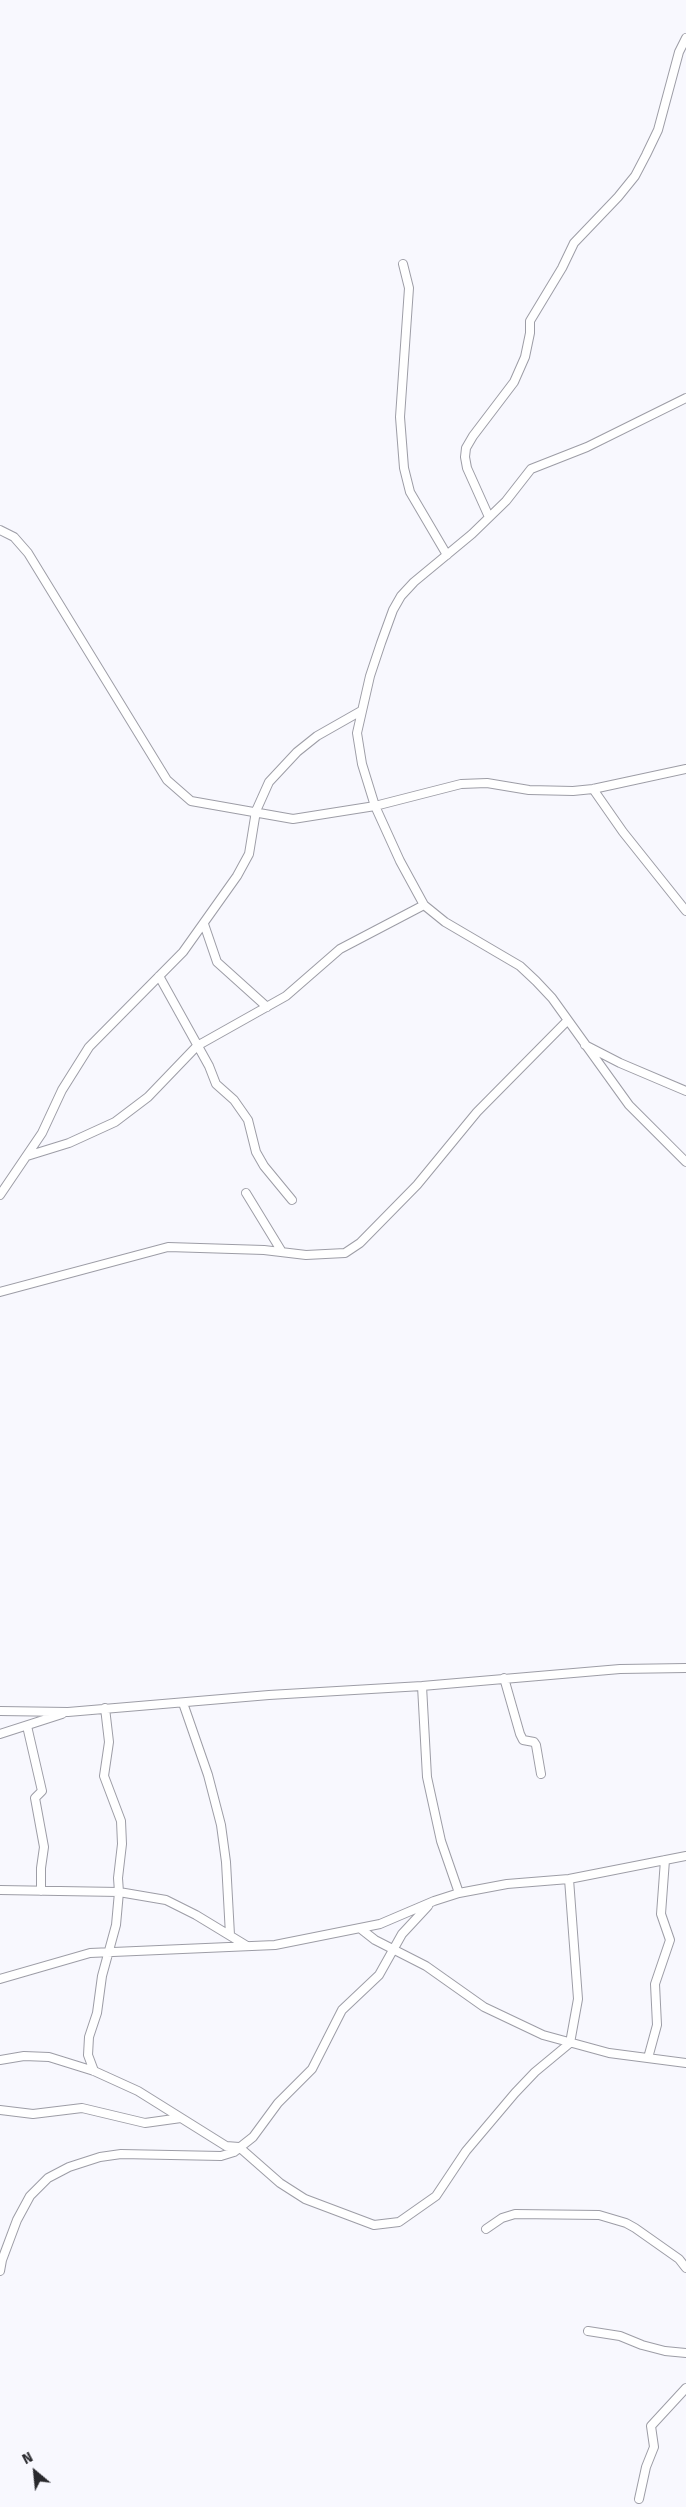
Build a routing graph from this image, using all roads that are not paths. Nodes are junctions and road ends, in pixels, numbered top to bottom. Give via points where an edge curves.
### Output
1 (686, 38) edge
2 (403, 264) dead end
3 (686, 398) edge
4 (489, 517) junction
5 (0, 530) edge
6 (447, 555) junction
7 (361, 711) junction
8 (686, 769) edge
9 (593, 789) junction
10 (375, 806) junction
11 (256, 811) junction
12 (424, 904) junction
13 (686, 911) edge
14 (204, 924) junction
15 (159, 976) junction
16 (267, 1007) junction
17 (567, 1021) junction
18 (582, 1044) junction
19 (197, 1046) junction
20 (686, 1091) edge
21 (27, 1156) junction
22 (686, 1162) edge
23 (246, 1193) dead end
24 (0, 1195) edge
25 (292, 1200) dead end
26 (282, 1252) junction
27 (0, 1292) edge
28 (686, 1668) edge
29 (504, 1678) junction
30 (422, 1686) junction
31 (183, 1703) junction
32 (105, 1708) junction
33 (0, 1711) edge
34 (68, 1712) junction
35 (28, 1726) junction
36 (0, 1734) edge
37 (541, 1774) dead end
38 (686, 1856) edge
39 (665, 1860) junction
40 (569, 1878) junction
41 (0, 1890) edge
42 (41, 1891) junction
43 (120, 1892) junction
44 (459, 1892) junction
45 (434, 1901) junction
46 (361, 1929) junction
47 (230, 1935) junction
48 (247, 1946) junction
49 (394, 1949) junction
50 (110, 1951) junction
51 (0, 1979) edge
52 (570, 2043) junction
53 (648, 2058) junction
54 (0, 2060) edge
55 (686, 2063) edge
56 (94, 2071) junction
57 (0, 2110) edge
58 (181, 2118) junction
59 (240, 2148) junction
60 (486, 2229) dead end
61 (686, 2268) edge
62 (0, 2270) edge
63 (588, 2331) dead end
64 (686, 2353) edge
65 (686, 2388) edge
66 (639, 2499) dead end

1 - 4 street via 658,130 646,156 618,197 574,242 530,321 525,357 514,382 466,448 467,468
2 - 6 street via 409,288 400,394 404,468 410,492
3 - 4 street via 587,447 531,469
4 - 6 street
5 - 11 street via 14,537 28,553 175,789 191,801
6 - 7 street via 407,589 394,610
7 - 10 street via 357,733 359,752
7 - 11 street via 332,726 296,752 269,782
8 - 9 street
9 - 10 street via 529,790 473,782
9 - 13 street
10 - 11 street via 293,819
10 - 12 street
11 - 14 street via 249,854
12 - 16 street via 340,949 286,996
12 - 17 street via 446,922 520,966 544,989
14 - 15 street
14 - 16 street via 217,962
15 - 19 street
15 - 21 street via 89,1047
16 - 19 street
17 - 18 street
17 - 26 street via 477,1112 417,1185 360,1243 338,1254
18 - 20 street via 620,1064
18 - 22 street via 628,1105
19 - 21 street via 148,1097 116,1122 69,1143
19 - 25 street via 216,1084 234,1100 248,1120 256,1152 264,1166
21 - 24 street
23 - 26 street
26 - 27 street via 168,1247
28 - 29 street via 620,1669
29 - 30 street
29 - 37 street via 520,1734 523,1740 536,1745
30 - 31 street
30 - 44 street via 427,1777 441,1842
31 - 32 street
31 - 47 street via 208,1775 221,1826
32 - 34 street
32 - 43 street via 109,1742 104,1776 119,1812 123,1833 118,1878
33 - 34 street
34 - 35 street
35 - 36 street
35 - 42 street via 42,1791 35,1798 44,1847
38 - 39 street
39 - 40 street
39 - 53 street via 661,1914 670,1940 655,1984 656,2030
40 - 44 street
40 - 52 street via 578,1999
41 - 42 street
42 - 43 street
43 - 47 street via 166,1900
43 - 50 street
44 - 45 street
45 - 46 street
45 - 49 street via 402,1934
46 - 48 street via 275,1945
46 - 49 street
47 - 48 street
48 - 50 street
49 - 52 street via 426,1966 469,1998 499,2015
49 - 59 street via 379,1975 342,2010 312,2069
50 - 51 street via 68,1958
50 - 56 street via 89,2037 88,2055
52 - 53 street
52 - 59 street via 514,2092 466,2151 436,2196 399,2222 374,2225 313,2202 280,2184
53 - 55 street
54 - 56 street via 24,2056 49,2057
56 - 58 street via 138,2091
57 - 58 street via 33,2114 82,2108 145,2123
58 - 59 street via 226,2146
59 - 62 street via 221,2156 121,2154 69,2166 48,2178 30,2196 17,2220
60 - 61 street via 515,2214 599,2215 635,2228 679,2259
63 - 64 street via 620,2336 665,2351
65 - 66 street via 651,2426 654,2447

